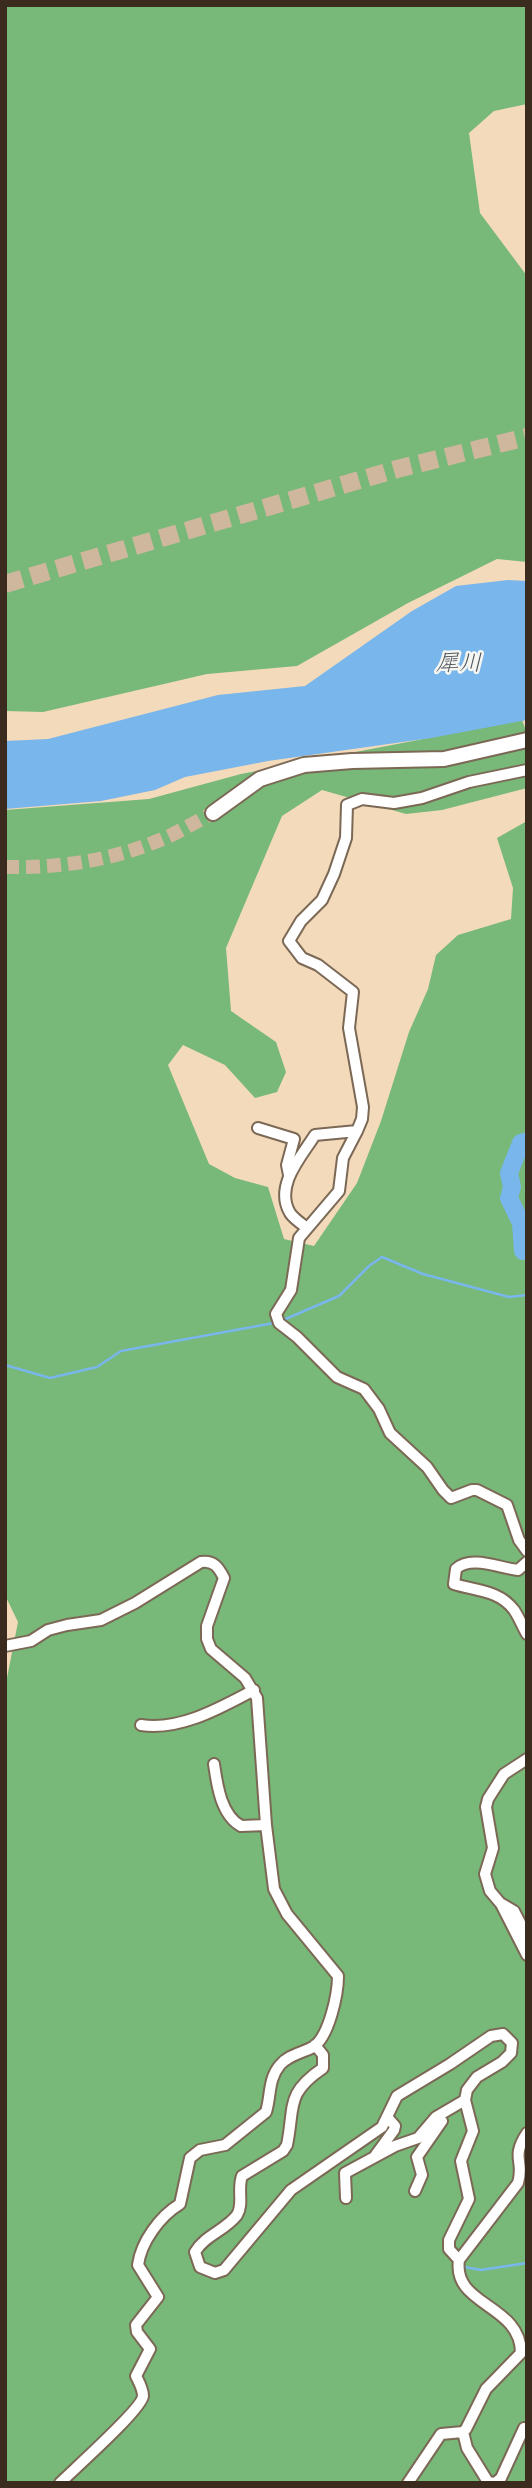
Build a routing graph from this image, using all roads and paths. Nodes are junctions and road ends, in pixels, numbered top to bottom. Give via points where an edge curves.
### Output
1 (527, 740) edge
2 (527, 770) edge
3 (213, 813) tunnel mouth
4 (258, 1128) dead end
5 (357, 1131) junction
6 (289, 1175) junction
7 (307, 1228) junction
8 (527, 1551) edge
9 (527, 1562) edge
10 (527, 1634) edge
11 (5, 1646) edge
12 (254, 1690) junction
13 (141, 1725) dead end
14 (527, 1759) edge
15 (214, 1764) dead end
16 (266, 1825) junction
17 (501, 1904) junction
18 (527, 1936) edge
19 (527, 1955) edge
20 (315, 2045) junction
21 (465, 2100) junction
22 (388, 2118) junction
23 (527, 2133) edge
24 (373, 2158) junction
25 (415, 2192) dead end
26 (346, 2199) dead end
27 (459, 2260) junction
28 (463, 2432) junction
29 (519, 2432) dead end
30 (60, 2483) edge
31 (408, 2483) edge

1 - 3 street via 444,759 304,765 260,779
2 - 5 street via 422,798 394,803 362,799 346,805 346,838 334,874 322,900 289,941 302,958 353,992 349,1028 363,1107
4 - 6 street via 295,1139
5 - 6 street via 315,1135
5 - 7 street via 343,1158 339,1191
6 - 7 street via 288,1208
7 - 8 street via 299,1238 291,1290 276,1314 278,1321 337,1377 364,1389 390,1433 427,1467 446,1494 451,1498 477,1490 507,1505
9 - 10 street via 518,1570 465,1563 456,1569 454,1584 491,1591 509,1603
11 - 12 street via 30,1641 48,1630 101,1620 201,1562 209,1562 224,1578 207,1639 211,1649
12 - 13 street via 207,1714 155,1727
12 - 16 street
14 - 17 street via 504,1774 486,1807 493,1848 485,1874 490,1891
15 - 16 street via 232,1819 241,1826
16 - 20 street via 280,1903 338,1976 327,2030
17 - 18 street via 514,1911
17 - 19 street
20 - 22 street via 323,2055 323,2068 295,2094 287,2145 242,2176 236,2217 201,2242 195,2252 200,2267 215,2273 224,2270 291,2190 372,2136
20 - 30 street via 279,2066 271,2081 266,2112 225,2145 200,2150 190,2158 180,2204 151,2234 139,2256 138,2265 158,2297 136,2325 150,2349 136,2376 142,2400
21 - 22 street via 471,2083 511,2053 512,2043 503,2034 491,2036 404,2091 394,2099
21 - 24 street via 436,2117 418,2138
21 - 25 street via 440,2122 416,2157 422,2175
21 - 27 street via 473,2131 461,2161 469,2199 449,2240 449,2249
22 - 24 street via 394,2130
23 - 27 street via 518,2147 518,2183
24 - 26 street via 345,2173
27 - 28 street via 457,2271 470,2293 506,2319 519,2333 521,2344 521,2353 486,2389
28 - 29 street via 467,2448 488,2482 495,2483
28 - 31 street via 441,2434

